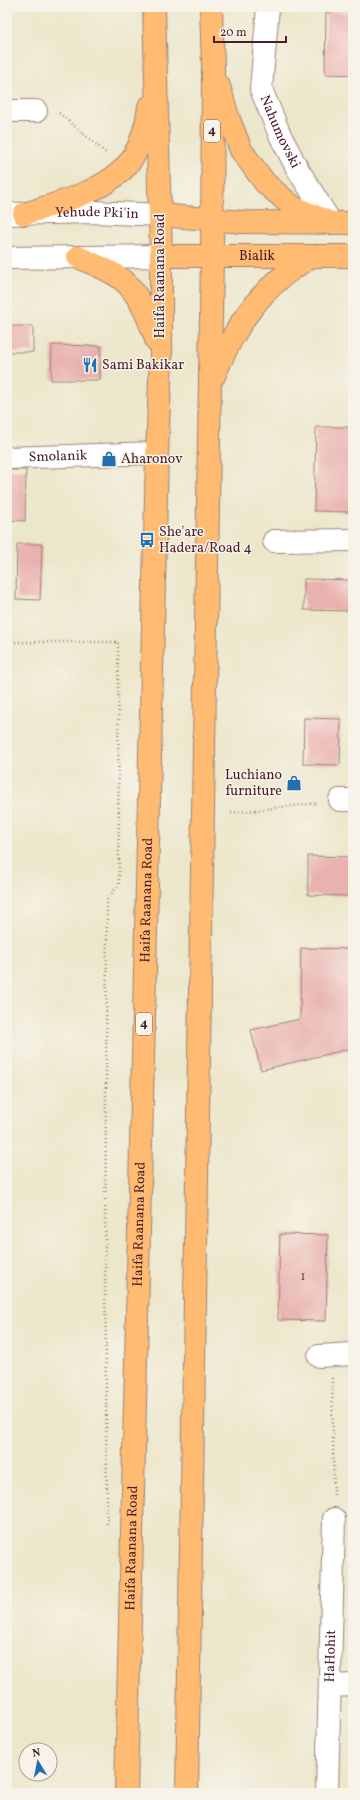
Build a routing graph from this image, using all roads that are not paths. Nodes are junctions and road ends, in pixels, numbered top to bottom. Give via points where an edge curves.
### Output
1 (154, 7) edge
2 (211, 7) edge
3 (268, 7) edge
4 (213, 65) junction
5 (155, 69) junction
6 (7, 111) edge
7 (36, 111) dead end
8 (15, 214) edge
9 (160, 215) junction
10 (211, 220) junction
11 (331, 223) junction
12 (353, 223) edge
13 (160, 256) junction
14 (212, 256) junction
15 (313, 256) junction
16 (353, 256) edge
17 (78, 257) junction
18 (7, 258) edge
19 (161, 357) junction
20 (209, 386) junction
21 (157, 453) junction
22 (7, 458) edge
23 (353, 540) edge
24 (274, 542) dead end
25 (353, 1354) edge
26 (326, 1355) road end
27 (334, 1519) road end
28 (353, 1685) edge
29 (330, 1686) junction
30 (126, 1793) edge
31 (187, 1793) edge
32 (327, 1793) edge

1 - 5 main road, Haifa Raanana Road / 4
2 - 4 main road, 4
3 - 11 street, Nahumovski via 261,89 297,168
4 - 10 main road, 4
4 - 11 main road via 228,117 242,150 265,182 293,207
5 - 8 main road via 144,134 133,157 123,169 97,188 63,201
5 - 9 main road, Haifa Raanana Road / 4
6 - 7 street
8 - 9 street, Yehude Pki'in via 119,212
9 - 10 main road, Yehude Pki'in
9 - 13 main road, Haifa Raanana Road / 4
10 - 11 main road
10 - 14 main road, 4
11 - 12 main road
13 - 14 main road, Bialik
13 - 17 street
13 - 19 main road, Haifa Raanana Road / 4
14 - 15 main road, Bialik
14 - 20 main road, 4
15 - 16 main road, Bialik
15 - 20 main road via 296,265 270,285 244,316 226,347
17 - 18 street
17 - 19 main road via 124,282 138,299
19 - 21 main road, Haifa Raanana Road / 4
20 - 31 main road, 4
21 - 22 street, Smolanik
21 - 30 main road, Haifa Raanana Road / 4
23 - 24 street
25 - 26 street
27 - 29 street, HaHohit
28 - 29 street
29 - 32 street, HaHohit

